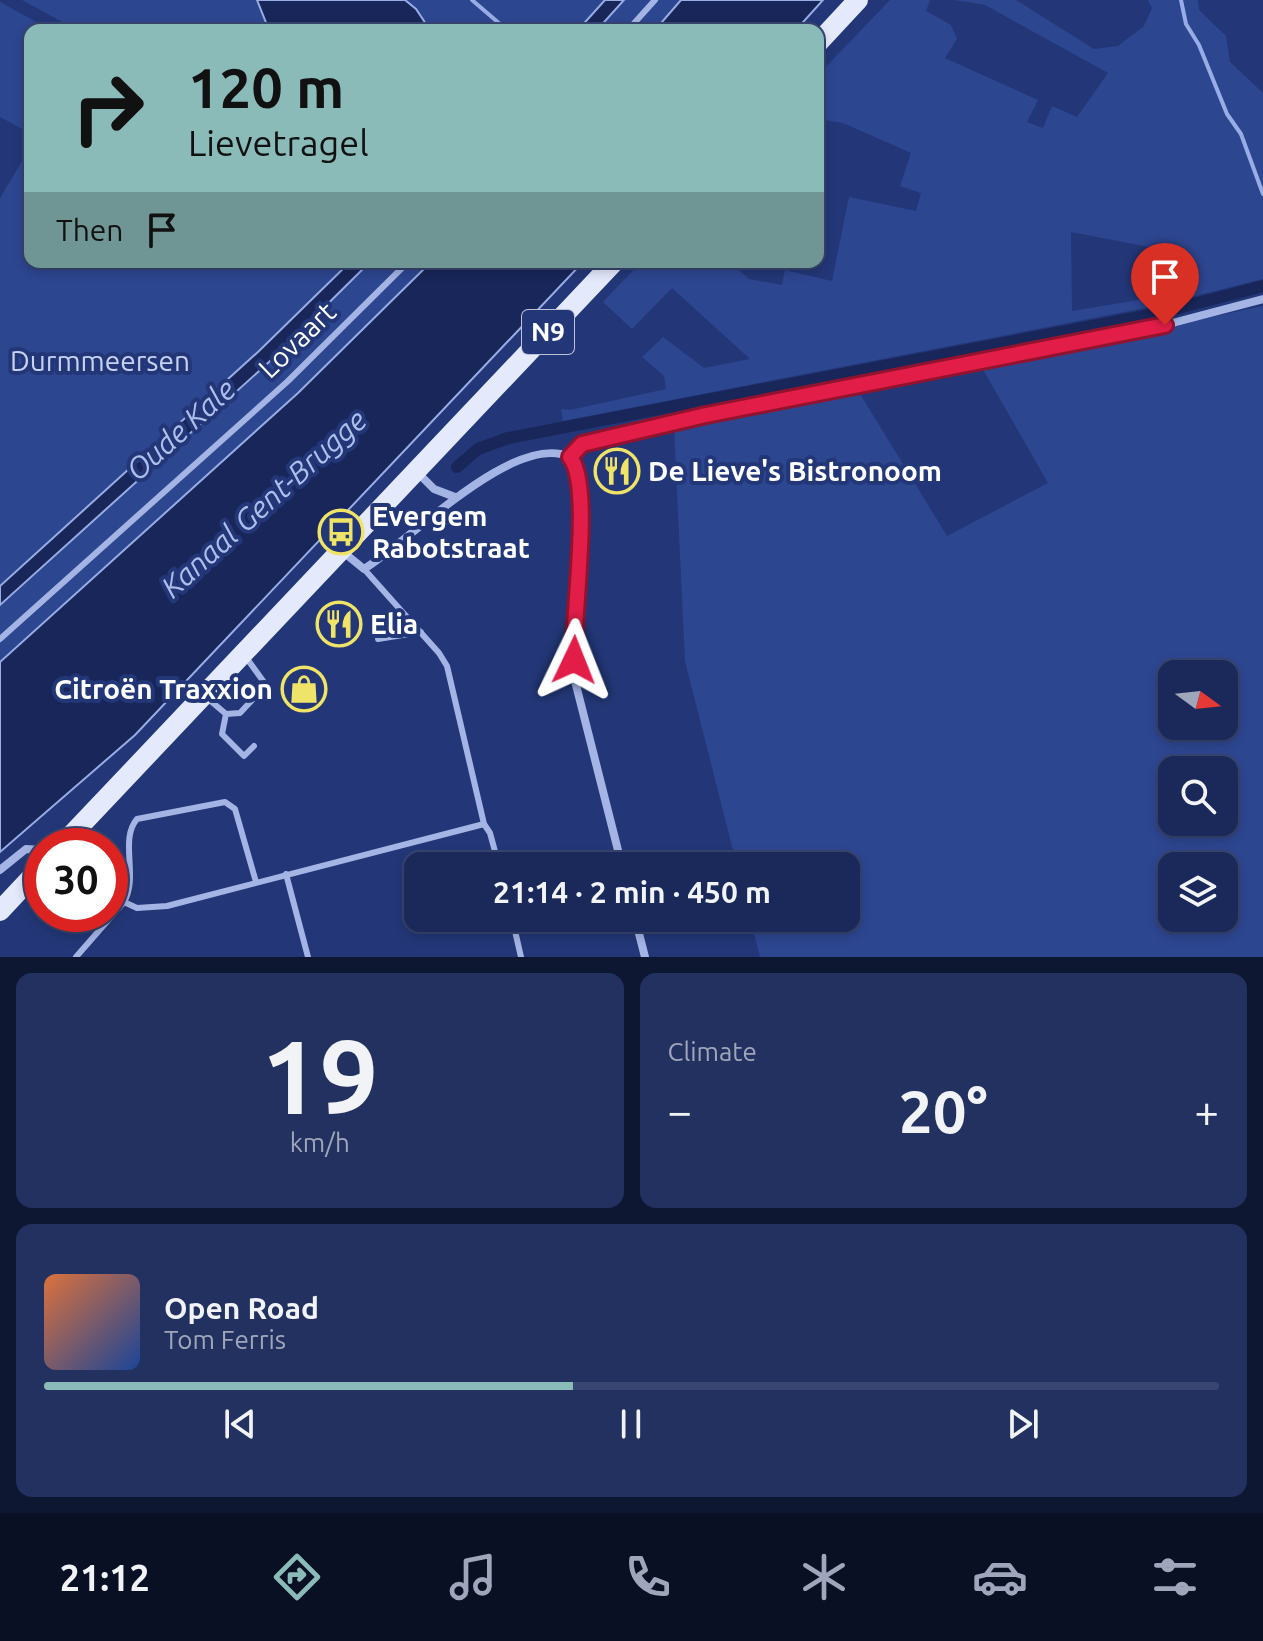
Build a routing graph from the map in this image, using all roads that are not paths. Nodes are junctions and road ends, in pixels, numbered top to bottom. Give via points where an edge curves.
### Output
1 (655, 0) edge
2 (858, 0) edge
3 (633, 24) edge
4 (824, 37) edge
5 (402, 268) edge
6 (608, 268) edge
7 (1263, 299) edge
8 (570, 457) junction
9 (424, 464) junction
10 (455, 497) junction
11 (341, 550) junction
12 (364, 569) junction
13 (421, 632) junction
14 (0, 639) edge
15 (378, 639) dead end
16 (244, 654) junction
17 (205, 696) junction
18 (226, 714) junction
19 (254, 746) dead end
20 (484, 824) junction
21 (78, 828) edge
22 (24, 851) edge
23 (495, 852) edge
24 (618, 852) edge
25 (0, 870) edge
26 (286, 874) junction
27 (256, 882) junction
28 (24, 885) edge
29 (128, 892) edge
30 (128, 904) edge
31 (0, 911) edge
32 (98, 932) edge
33 (515, 932) edge
34 (639, 932) edge
35 (76, 957) edge
36 (308, 957) edge
37 (521, 957) edge
38 (645, 957) edge

1 - 3 lane
2 - 4 main road
5 - 14 lane, Lovaart via 288,381
6 - 9 main road, N9
7 - 8 street via 1127,334 630,431 582,444
8 - 10 street via 546,453 520,460
8 - 24 street via 579,478 574,677
9 - 10 street via 434,489
9 - 11 main road, N9
10 - 12 street
11 - 12 street
11 - 16 main road, N9
12 - 13 lane
13 - 15 lane
13 - 20 lane via 447,666
16 - 17 main road, N9
16 - 18 lane via 266,685 240,713
17 - 18 lane
17 - 21 main road, N9
18 - 19 lane via 222,734 244,756
20 - 23 lane
20 - 26 lane
22 - 25 street
26 - 27 lane
26 - 36 lane
27 - 29 lane via 235,809 225,802 137,819 130,835
27 - 30 lane via 150,909
28 - 31 main road
32 - 35 lane
33 - 37 lane
34 - 38 street

